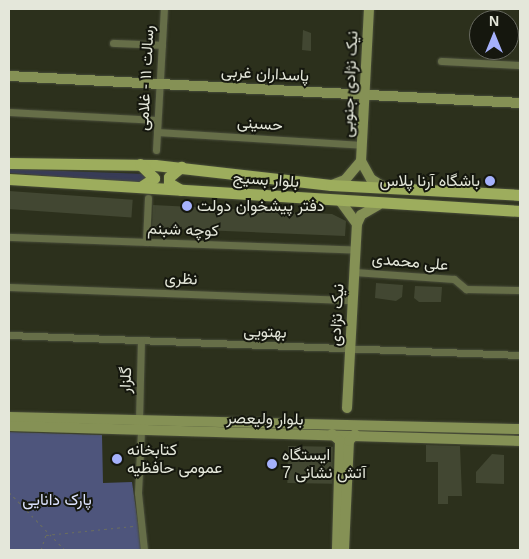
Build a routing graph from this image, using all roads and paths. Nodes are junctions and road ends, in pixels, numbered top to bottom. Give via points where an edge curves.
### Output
1 (164, 9) edge
2 (370, 9) edge
3 (113, 43) dead end
4 (162, 45) junction
5 (440, 61) dead end
6 (520, 65) edge
7 (9, 76) edge
8 (160, 84) junction
9 (364, 95) junction
10 (520, 103) edge
11 (9, 112) edge
12 (158, 120) junction
13 (157, 132) junction
14 (362, 144) junction
15 (156, 150) dead end
16 (361, 161) junction
17 (9, 163) edge
18 (140, 164) junction
19 (181, 167) junction
20 (9, 179) edge
21 (331, 185) junction
22 (141, 187) junction
23 (386, 189) junction
24 (182, 190) junction
25 (515, 195) edge
26 (148, 198) dead end
27 (520, 201) edge
28 (341, 202) junction
29 (378, 205) junction
30 (520, 211) edge
31 (357, 224) junction
32 (9, 237) edge
33 (146, 242) junction
34 (356, 250) junction
35 (354, 272) junction
36 (9, 287) edge
37 (520, 290) edge
38 (353, 300) junction
39 (9, 335) edge
40 (141, 340) junction
41 (350, 349) junction
42 (520, 355) edge
43 (347, 408) junction
44 (9, 417) edge
45 (9, 426) edge
46 (140, 426) junction
47 (429, 430) junction
48 (520, 430) edge
49 (344, 433) junction
50 (520, 440) edge
51 (344, 480) junction
52 (9, 492) edge
53 (142, 525) junction
54 (46, 535) junction
55 (40, 550) edge
56 (65, 550) edge
57 (144, 550) edge
58 (336, 550) edge
59 (344, 550) edge

1 - 4 street, رسالت ۱۱ - غلامی
2 - 9 street, نیک نژادی جنوبی
3 - 4 street
4 - 8 street, رسالت ۱۱ - غلامی
5 - 6 street
7 - 8 street, پاسداران غربی
8 - 9 street, پاسداران غربی
8 - 12 street, رسالت ۱۱ - غلامی
9 - 10 street, پاسداران غربی
9 - 14 street, نیک نژادی جنوبی
11 - 12 street
12 - 13 street, رسالت ۱۱ - غلامی
13 - 14 street, حسینی
13 - 15 street, رسالت ۱۱ - غلامی
14 - 16 street, نیک نژادی جنوبی
16 - 21 street via 345,180
16 - 23 street via 371,179
17 - 18 main road, بلوار بسیج
18 - 19 main road, بلوار بسیج
18 - 22 main road via 154,178
19 - 21 main road, بلوار بسیج
19 - 24 main road via 169,177 172,185
20 - 22 main road, بلوار بسیج
21 - 23 main road, بلوار بسیج
22 - 24 main road, بلوار بسیج
23 - 25 main road, بلوار بسیج
24 - 28 main road, بلوار بسیج
25 - 27 main road
26 - 33 street
28 - 29 main road, بلوار بسیج
28 - 31 street
29 - 30 main road, بلوار بسیج
29 - 31 street via 362,215
31 - 34 street, نیک نژادی
32 - 33 street, کوچه شبنم
33 - 34 street, کوچه شبنم
34 - 35 street, نیک نژادی
35 - 37 street, علی محمدی via 454,279 466,289
35 - 38 street, نیک نژادی
36 - 38 street, نظری
38 - 41 street, نیک نژادی
39 - 40 street, بهتویی
40 - 41 street, بهتویی
40 - 46 street, گلزار
41 - 42 street, بهتویی
41 - 43 street, نیک نژادی
43 - 49 street
43 - 49 street via 341,420
44 - 46 street, بلوار ولیعصر
45 - 46 street, بلوار ولیعصر
46 - 49 street, بلوار ولیعصر
46 - 53 street, گلزار via 138,493
47 - 48 street, بلوار ولیعصر
47 - 49 street, بلوار ولیعصر
47 - 50 street, بلوار ولیعصر
49 - 51 street
51 - 58 street
51 - 59 street
52 - 54 path
53 - 54 path
53 - 57 street, گلزار
54 - 55 path
54 - 56 path

